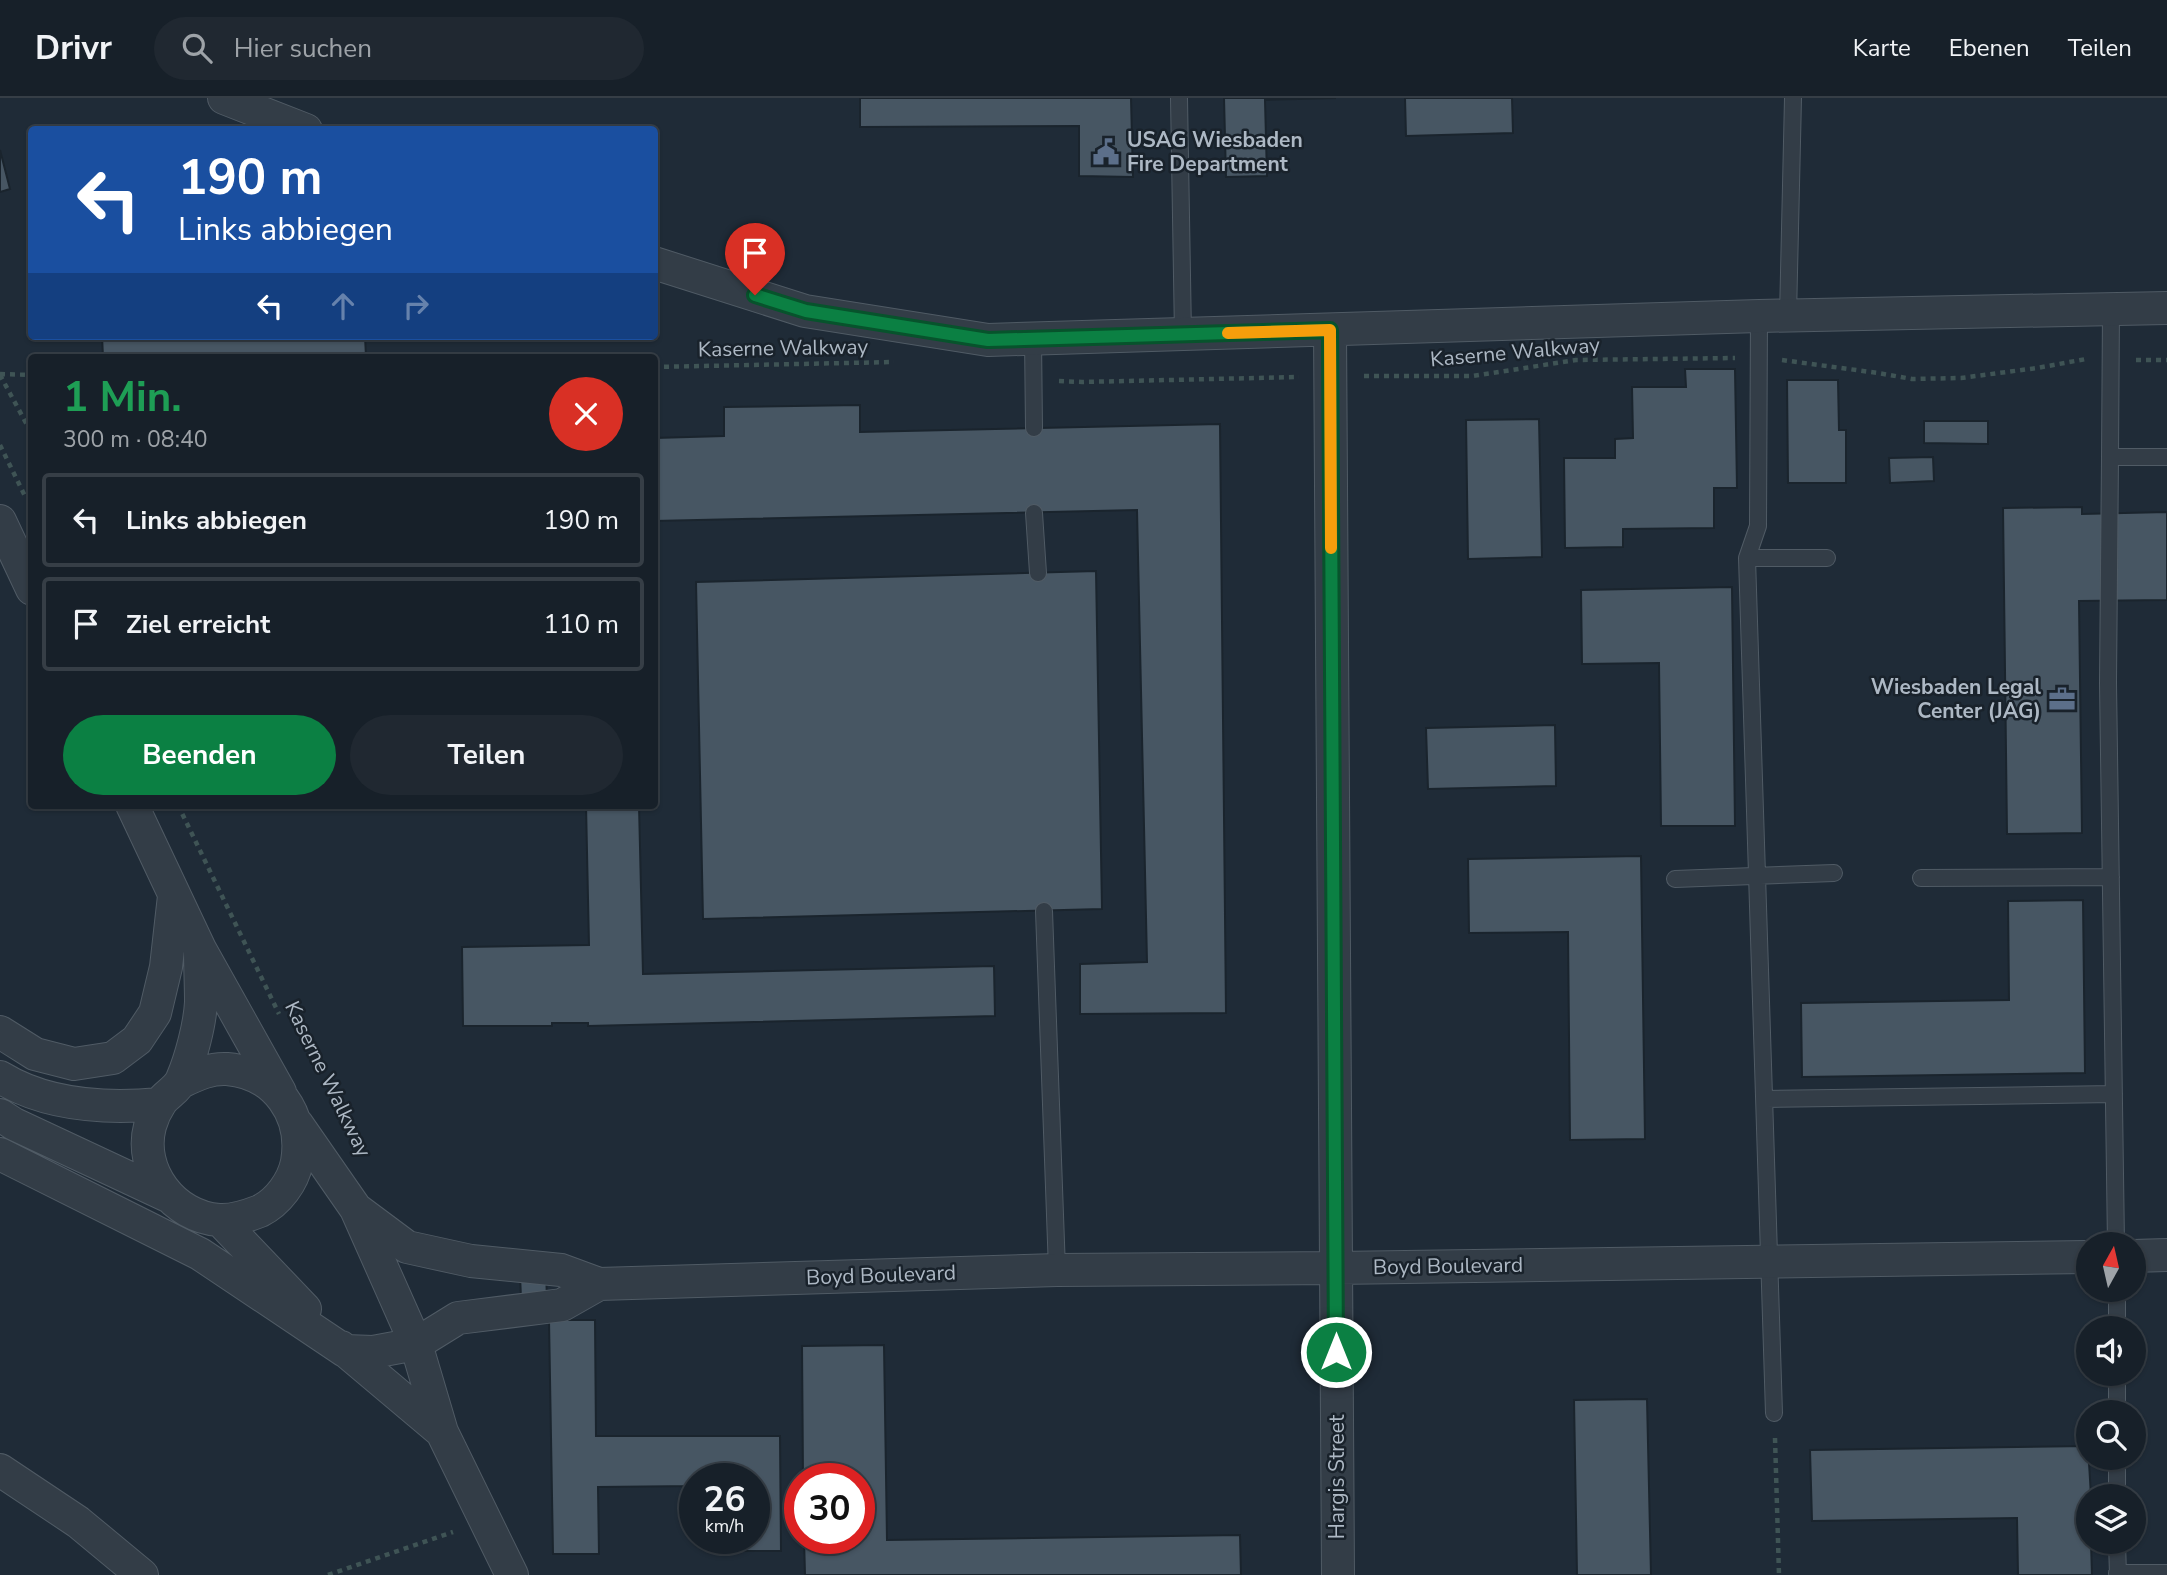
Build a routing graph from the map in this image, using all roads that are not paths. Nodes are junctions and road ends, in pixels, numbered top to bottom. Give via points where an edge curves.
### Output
1 (225, 98) edge
2 (1179, 98) edge
3 (1793, 98) edge
4 (296, 126) edge
5 (658, 264) edge
6 (2167, 308) edge
7 (2111, 309) junction
8 (1773, 316) junction
9 (1330, 330) junction
10 (1184, 335) junction
11 (1033, 339) junction
12 (1034, 429) dead end
13 (2110, 457) junction
14 (2167, 457) edge
15 (1034, 513) dead end
16 (0, 521) edge
17 (1747, 558) junction
18 (1827, 558) dead end
19 (1038, 573) dead end
20 (28, 580) edge
21 (134, 809) edge
22 (1834, 873) dead end
23 (1758, 876) junction
24 (2111, 877) junction
25 (1921, 878) dead end
26 (1675, 879) dead end
27 (174, 894) junction
28 (1044, 911) dead end
29 (200, 949) junction
30 (0, 1032) edge
31 (0, 1077) edge
32 (171, 1093) junction
33 (2114, 1094) junction
34 (1765, 1099) junction
35 (290, 1111) junction
36 (0, 1115) edge
37 (0, 1154) edge
38 (168, 1196) junction
39 (356, 1209) junction
40 (221, 1221) junction
41 (2116, 1232) edge
42 (2167, 1255) edge
43 (2146, 1256) edge
44 (2076, 1257) edge
45 (1771, 1261) junction
46 (1336, 1268) junction
47 (1057, 1270) junction
48 (599, 1284) junction
49 (416, 1344) junction
50 (345, 1350) junction
51 (1774, 1413) road end
52 (442, 1432) junction
53 (0, 1470) edge
54 (2117, 1554) edge
55 (2167, 1573) edge
56 (2117, 1574) edge
57 (142, 1575) edge
58 (512, 1575) edge
59 (1338, 1575) edge

1 - 4 street
2 - 10 lane
3 - 8 lane
5 - 11 street via 806,311 988,340
6 - 7 street
7 - 8 street
7 - 13 lane
8 - 9 street
8 - 17 lane via 1758,357 1758,526
9 - 10 street
9 - 46 street, Hargis Street
10 - 11 street
11 - 12 lane
13 - 14 lane
13 - 24 lane
15 - 19 lane
16 - 20 street
17 - 18 lane
17 - 23 lane
21 - 27 street
22 - 23 lane
23 - 26 lane
23 - 34 lane
24 - 25 lane
24 - 33 lane
27 - 29 street
27 - 30 street via 166,967 155,1013 137,1040 113,1058 74,1064 35,1054
28 - 47 lane
29 - 32 street via 201,1004 192,1048
29 - 35 street
31 - 32 street via 58,1100 102,1106 131,1107
32 - 35 street via 202,1073 225,1069 268,1084
32 - 38 street via 150,1127 148,1152 154,1176
33 - 34 lane
33 - 41 lane
34 - 45 lane
35 - 39 street
35 - 40 street via 299,1146 295,1170 284,1191 256,1212
36 - 38 street
37 - 50 street via 200,1254
38 - 40 street via 183,1209
39 - 48 street, Boyd Boulevard via 407,1247 471,1261 561,1270
39 - 49 street
40 - 50 street
42 - 43 street
44 - 45 street, Boyd Boulevard
45 - 46 street, Boyd Boulevard
45 - 51 lane
46 - 47 street, Boyd Boulevard
46 - 59 street, Hargis Street
47 - 48 street, Boyd Boulevard
48 - 49 street, Boyd Boulevard via 562,1305 457,1318
49 - 50 street via 373,1352
49 - 52 street
50 - 52 street
52 - 58 street
53 - 57 street via 78,1522
54 - 56 lane
55 - 56 lane

